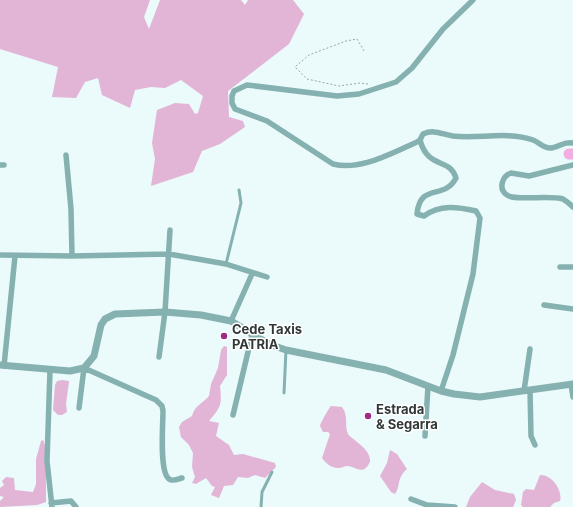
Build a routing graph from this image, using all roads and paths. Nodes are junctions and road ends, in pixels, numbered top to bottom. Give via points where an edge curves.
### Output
1 (473, 0) edge
2 (364, 51) dead end
3 (382, 86) junction
4 (420, 140) junction
5 (573, 143) edge
6 (66, 155) dead end
7 (573, 165) edge
8 (239, 190) dead end
9 (573, 207) edge
10 (170, 230) dead end
11 (169, 254) junction
12 (0, 255) edge
13 (15, 256) junction
14 (72, 256) junction
15 (226, 264) junction
16 (560, 267) dead end
17 (573, 267) edge
18 (252, 274) junction
19 (267, 277) dead end
20 (544, 305) dead end
21 (573, 309) edge
22 (165, 312) junction
23 (232, 321) junction
24 (252, 335) junction
25 (530, 349) dead end
26 (286, 350) junction
27 (159, 357) dead end
28 (2, 366) edge
29 (84, 368) junction
30 (50, 370) junction
31 (572, 384) edge
32 (428, 386) junction
33 (441, 391) junction
34 (527, 391) junction
35 (284, 393) dead end
36 (573, 397) edge
37 (79, 408) dead end
38 (233, 415) dead end
39 (425, 436) dead end
40 (535, 445) dead end
41 (272, 472) dead end
42 (182, 478) dead end
43 (411, 499) dead end
44 (51, 506) edge
45 (76, 507) edge
46 (261, 507) edge
47 (455, 507) edge

1 - 3 street via 443,29 412,68 396,82
2 - 3 path via 357,39 346,41 309,55 295,68 307,79 339,86 360,83
3 - 4 street via 359,94 337,96 247,84 234,91 232,103 241,113 267,121 332,164 344,167 366,163
4 - 5 street via 423,134 434,131 452,136 506,136 533,140 547,148 567,142
4 - 33 street via 422,151 430,159 447,165 456,178 448,189 432,192 422,198 417,214 424,216 434,210 450,206 476,211 480,218 473,274 453,355
6 - 14 street
7 - 9 street via 529,176 511,173 504,178 502,184 504,192 511,197 538,196 564,200
8 - 15 lane via 240,203
10 - 11 street
11 - 14 street
11 - 15 street
11 - 22 street
12 - 13 street
13 - 14 street
13 - 28 street
15 - 18 street
16 - 17 street
18 - 19 street
18 - 23 street
20 - 21 street
22 - 23 street
22 - 27 street
22 - 29 street via 115,314 105,319 101,325 94,356
23 - 24 street
24 - 26 street
24 - 38 street
25 - 34 street
26 - 32 street via 386,370
26 - 35 lane
28 - 30 street
29 - 30 street via 70,371
29 - 37 street
29 - 42 street via 156,400 162,406 162,455 166,474 173,481
30 - 44 street via 47,461
31 - 34 street
31 - 36 street
32 - 33 street
32 - 39 street
33 - 34 street via 480,397
34 - 40 street via 531,436
41 - 46 lane via 262,492
43 - 47 street via 427,505
44 - 45 street via 70,501

